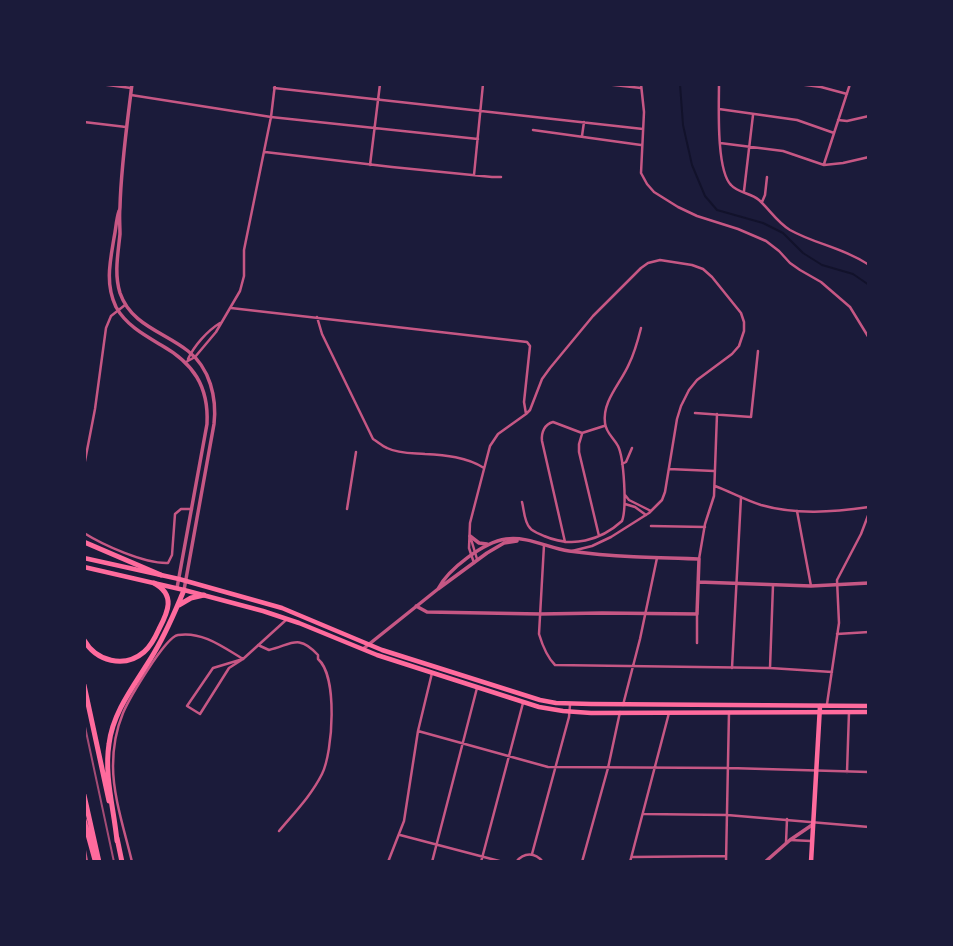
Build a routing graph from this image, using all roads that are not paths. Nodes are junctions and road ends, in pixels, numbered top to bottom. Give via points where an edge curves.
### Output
1 (100, 84) edge
2 (380, 84) edge
3 (483, 84) edge
4 (605, 84) edge
5 (719, 84) edge
6 (798, 84) edge
7 (850, 84) edge
8 (132, 86) edge
9 (275, 86) edge
10 (641, 86) edge
11 (847, 94) junction
12 (131, 95) junction
13 (378, 100) junction
14 (719, 109) junction
15 (480, 111) junction
16 (753, 115) junction
17 (869, 116) edge
18 (271, 117) junction
19 (838, 120) junction
20 (84, 122) edge
21 (584, 122) junction
22 (127, 127) junction
23 (375, 127) junction
24 (643, 129) junction
25 (533, 130) dead end
26 (834, 132) junction
27 (582, 136) junction
28 (478, 139) junction
29 (720, 143) junction
30 (642, 145) junction
31 (749, 146) junction
32 (264, 152) junction
33 (869, 157) edge
34 (370, 165) junction
35 (824, 165) junction
36 (474, 176) junction
37 (501, 177) dead end
38 (767, 177) dead end
39 (744, 192) junction
40 (762, 202) junction
41 (120, 209) junction
42 (869, 265) edge
43 (125, 304) junction
44 (231, 308) junction
45 (118, 310) junction
46 (317, 317) junction
47 (220, 323) junction
48 (641, 328) dead end
49 (869, 338) edge
50 (758, 351) dead end
51 (190, 353) junction
52 (195, 357) junction
53 (186, 362) junction
54 (526, 414) junction
55 (695, 414) dead end
56 (717, 414) junction
57 (84, 419) edge
58 (92, 421) junction
59 (605, 426) junction
60 (582, 433) junction
61 (632, 448) dead end
62 (356, 452) dead end
63 (622, 464) junction
64 (84, 467) edge
65 (484, 468) junction
66 (669, 469) junction
67 (715, 471) junction
68 (715, 486) junction
69 (625, 494) junction
70 (741, 497) junction
71 (522, 502) dead end
72 (625, 504) junction
73 (869, 507) edge
74 (192, 509) junction
75 (347, 509) dead end
76 (651, 511) junction
77 (797, 511) junction
78 (869, 513) edge
79 (646, 515) junction
80 (651, 526) dead end
81 (705, 527) junction
82 (84, 533) edge
83 (470, 536) junction
84 (599, 536) junction
85 (527, 540) junction
86 (84, 542) edge
87 (565, 542) junction
88 (489, 544) junction
89 (544, 545) junction
90 (569, 551) junction
91 (473, 554) junction
92 (84, 558) edge
93 (657, 558) junction
94 (699, 559) junction
95 (476, 561) junction
96 (84, 567) edge
97 (161, 575) junction
98 (179, 579) junction
99 (186, 581) junction
100 (698, 582) junction
101 (155, 583) junction
102 (737, 583) junction
103 (869, 583) edge
104 (773, 584) junction
105 (811, 586) junction
106 (836, 586) junction
107 (180, 589) junction
108 (438, 589) junction
109 (204, 595) junction
110 (416, 606) junction
111 (177, 607) junction
112 (646, 613) junction
113 (540, 614) junction
114 (697, 614) junction
115 (287, 619) junction
116 (869, 632) edge
117 (837, 635) junction
118 (84, 640) edge
119 (697, 643) dead end
120 (368, 644) junction
121 (258, 645) junction
122 (363, 649) junction
123 (243, 659) junction
124 (634, 667) junction
125 (732, 668) junction
126 (771, 668) junction
127 (832, 672) junction
128 (432, 673) junction
129 (84, 685) edge
130 (477, 688) junction
131 (523, 703) junction
132 (571, 704) junction
133 (623, 705) junction
134 (827, 706) junction
135 (869, 706) edge
136 (820, 709) junction
137 (570, 712) junction
138 (620, 712) junction
139 (669, 712) junction
140 (729, 712) junction
141 (827, 712) junction
142 (849, 712) junction
143 (869, 712) edge
144 (418, 731) junction
145 (463, 743) junction
146 (509, 755) junction
147 (556, 767) junction
148 (608, 768) junction
149 (656, 768) junction
150 (729, 768) junction
151 (817, 771) junction
152 (847, 772) junction
153 (869, 772) edge
154 (84, 795) edge
155 (643, 814) junction
156 (727, 814) junction
157 (787, 819) junction
158 (84, 820) edge
159 (814, 821) junction
160 (869, 827) edge
161 (279, 831) dead end
162 (400, 835) junction
163 (117, 841) junction
164 (813, 841) junction
165 (788, 842) junction
166 (436, 845) junction
167 (84, 846) edge
168 (532, 854) junction
169 (726, 856) junction
170 (482, 857) junction
171 (632, 857) junction
172 (87, 862) edge
173 (97, 862) edge
174 (122, 862) edge
175 (132, 862) edge
176 (388, 862) edge
177 (432, 862) edge
178 (481, 862) edge
179 (503, 862) edge
180 (516, 862) edge
181 (543, 862) edge
182 (582, 862) edge
183 (630, 862) edge
184 (726, 862) edge
185 (765, 862) edge
186 (811, 862) edge

1 - 8 street
2 - 13 street
3 - 15 street
4 - 10 street
5 - 14 street
6 - 11 street
7 - 11 street
8 - 12 street
9 - 13 street
9 - 18 street
10 - 24 street
11 - 19 street
12 - 18 street
12 - 22 street
13 - 15 street
13 - 23 street
14 - 16 street
14 - 29 street
15 - 21 street
15 - 28 street
16 - 26 street via 797,120
16 - 31 street
17 - 19 street
18 - 23 street
18 - 32 street
19 - 26 street
20 - 22 street
21 - 24 street
21 - 27 street
22 - 41 street
23 - 28 street
23 - 34 street
24 - 30 street
25 - 27 street
26 - 35 street
27 - 30 street
28 - 36 street
29 - 31 street
29 - 39 street via 727,180
30 - 49 street via 641,173 654,191 697,216 766,241 850,307
31 - 35 street via 783,151
31 - 39 street
32 - 34 street
32 - 44 street via 244,250 243,282
33 - 35 street
34 - 36 street
36 - 37 street
38 - 40 street
39 - 40 street
40 - 42 street via 788,229
41 - 43 street via 117,277
41 - 45 street via 109,268
43 - 45 street
43 - 51 street via 142,323
44 - 46 street
44 - 47 street
45 - 53 street via 143,334
45 - 58 street via 106,328
46 - 54 street via 527,342
46 - 65 street via 373,439 387,449 463,459
47 - 51 street
47 - 52 street
48 - 59 street via 628,366 606,406
50 - 56 street via 751,417
51 - 52 street
51 - 53 street
52 - 53 street
52 - 99 street via 209,381 216,413
53 - 74 street via 201,385 207,415
54 - 65 street via 495,437
54 - 66 street via 550,368 641,268 659,260 703,269 738,309 744,335 732,354 697,380 686,396 677,419
55 - 56 street
56 - 67 street
57 - 58 street
58 - 64 street
59 - 60 street
59 - 63 street
60 - 84 street via 579,449
60 - 87 street via 554,422 542,435
61 - 63 street
62 - 75 street
63 - 69 street
65 - 83 street
66 - 67 street
66 - 76 street via 663,497
67 - 68 street
68 - 70 street
68 - 81 street
69 - 72 street
69 - 76 street
70 - 77 street
70 - 102 street
71 - 87 street via 530,529
72 - 79 street
72 - 84 street via 622,521
73 - 77 street
74 - 82 street via 175,514 168,563 134,555
74 - 98 street
76 - 79 street
77 - 105 street
78 - 106 street
79 - 90 street via 597,544
80 - 81 street
81 - 94 street
83 - 88 street
83 - 91 street
84 - 87 street
85 - 88 street
85 - 89 street
85 - 95 street via 504,544
86 - 97 highway
88 - 91 street
89 - 90 street
89 - 113 street
90 - 93 street
91 - 95 street
91 - 108 street via 445,577
92 - 97 main road
93 - 94 street
93 - 112 street
94 - 100 street
95 - 108 street
96 - 101 main road
97 - 98 main road
98 - 99 main road
98 - 107 street
99 - 107 street
99 - 120 main road via 291,611
100 - 102 street
100 - 114 street
101 - 107 main road
101 - 118 highway via 167,596 168,610 144,652 128,660 111,661 96,654
102 - 104 street
102 - 125 street
103 - 106 street
104 - 105 street
104 - 126 street
105 - 106 street
106 - 117 street
107 - 109 main road
107 - 111 highway
108 - 110 street
109 - 111 highway
109 - 115 main road
110 - 113 street via 427,611
110 - 120 street
111 - 163 highway via 121,707 110,736 108,774
112 - 113 street
112 - 114 street
112 - 124 street
113 - 124 street via 541,640 553,664
114 - 119 street
115 - 121 street
115 - 122 main road
116 - 117 street
117 - 127 street
120 - 122 street
120 - 132 main road via 540,700
121 - 123 street
121 - 161 street via 269,650 290,642 309,646 325,666 331,693 331,734 323,772
122 - 128 main road
123 - 123 street via 213,668 187,706 200,714 229,668
123 - 175 street via 200,636 173,636 128,703 115,738 113,766
124 - 125 street
124 - 133 street
125 - 126 street
126 - 127 street
127 - 134 street
128 - 130 main road
128 - 144 street
129 - 163 highway
130 - 131 main road
130 - 145 street
131 - 137 main road
131 - 146 street
132 - 133 main road
132 - 137 street
133 - 136 main road
134 - 135 main road
134 - 136 main road
134 - 141 street
136 - 140 main road
136 - 141 main road
136 - 151 main road
137 - 138 main road
137 - 147 street
138 - 139 main road
138 - 148 street
139 - 140 main road
139 - 149 street
140 - 150 street
141 - 142 main road
142 - 143 main road
142 - 152 street
144 - 145 street
144 - 162 street
145 - 146 street
145 - 166 street
146 - 147 street
146 - 170 street
147 - 148 street
147 - 168 street
148 - 149 street
148 - 182 street
149 - 150 street
149 - 155 street
150 - 151 street
150 - 156 street
151 - 152 street
151 - 159 main road
152 - 153 street
154 - 173 highway
155 - 156 street
155 - 171 street
156 - 157 street
156 - 169 street
157 - 159 street
157 - 165 street
158 - 173 highway
159 - 160 street
159 - 164 main road
159 - 165 street
162 - 166 street
162 - 176 street
163 - 174 highway
164 - 165 street
164 - 186 main road
165 - 185 street
166 - 170 street
166 - 177 street
167 - 172 street
168 - 180 street
168 - 181 street
169 - 171 street
169 - 184 street
170 - 178 street
170 - 179 street
171 - 183 street

